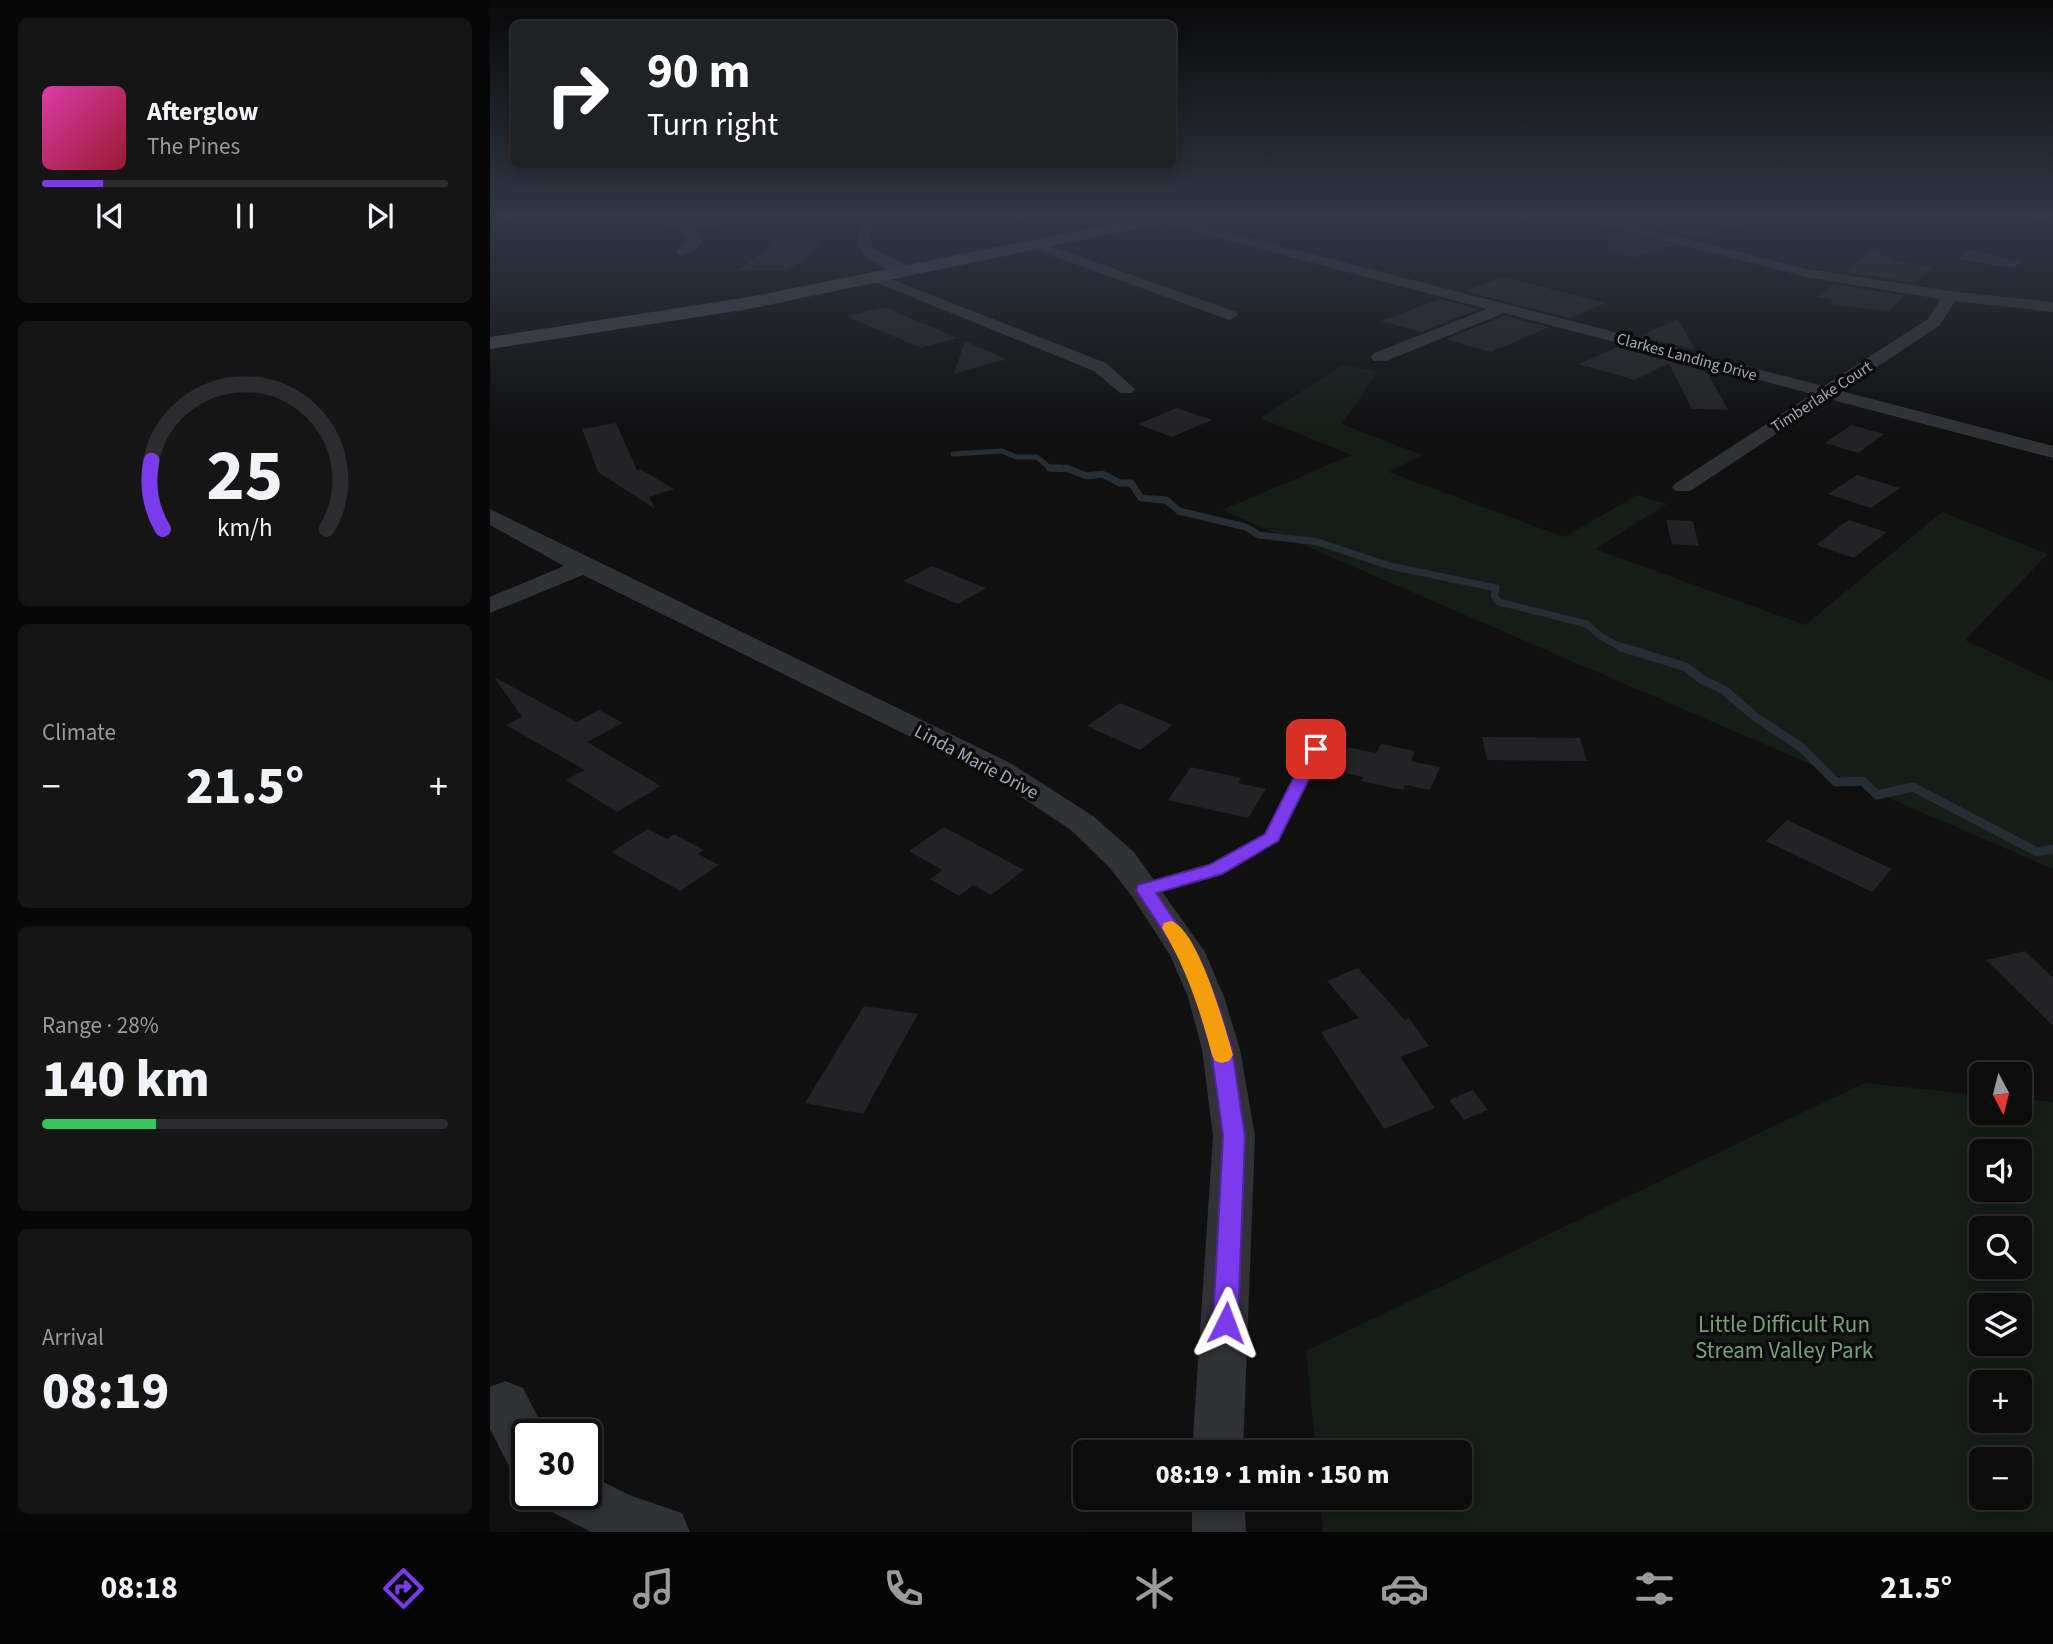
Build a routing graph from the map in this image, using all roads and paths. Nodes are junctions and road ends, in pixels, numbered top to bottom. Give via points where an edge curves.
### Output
1 (812, 289) edge
2 (907, 289) edge
3 (1158, 289) edge
4 (1433, 289) edge
5 (1909, 289) edge
6 (1950, 296) junction
7 (2053, 307) edge
8 (1503, 308) junction
9 (1230, 316) dead end
10 (490, 343) edge
11 (1380, 357) dead end
12 (1126, 389) dead end
13 (1827, 392) junction
14 (2053, 452) edge
15 (1683, 486) dead end
16 (490, 516) edge
17 (584, 566) junction
18 (490, 606) edge
19 (1316, 749) dead end
20 (1145, 890) junction
21 (1219, 1440) edge
22 (602, 1510) edge
23 (1218, 1510) edge
24 (663, 1532) edge
25 (1219, 1532) edge

1 - 10 main road
2 - 12 street via 1100,367
3 - 9 street
4 - 8 street, Clarkes Landing Drive
5 - 6 street
6 - 7 street
6 - 13 street, Timberlake Court via 1934,322
8 - 11 street
8 - 13 street, Clarkes Landing Drive
13 - 14 street, Clarkes Landing Drive
13 - 15 street, Timberlake Court
16 - 17 street, Linda Marie Drive
17 - 18 street
17 - 20 street, Linda Marie Drive via 999,769 1082,823 1122,860
19 - 20 lane via 1272,837 1215,869
20 - 21 street, Linda Marie Drive via 1187,952 1206,998 1221,1049 1234,1136
22 - 24 street
23 - 25 street

